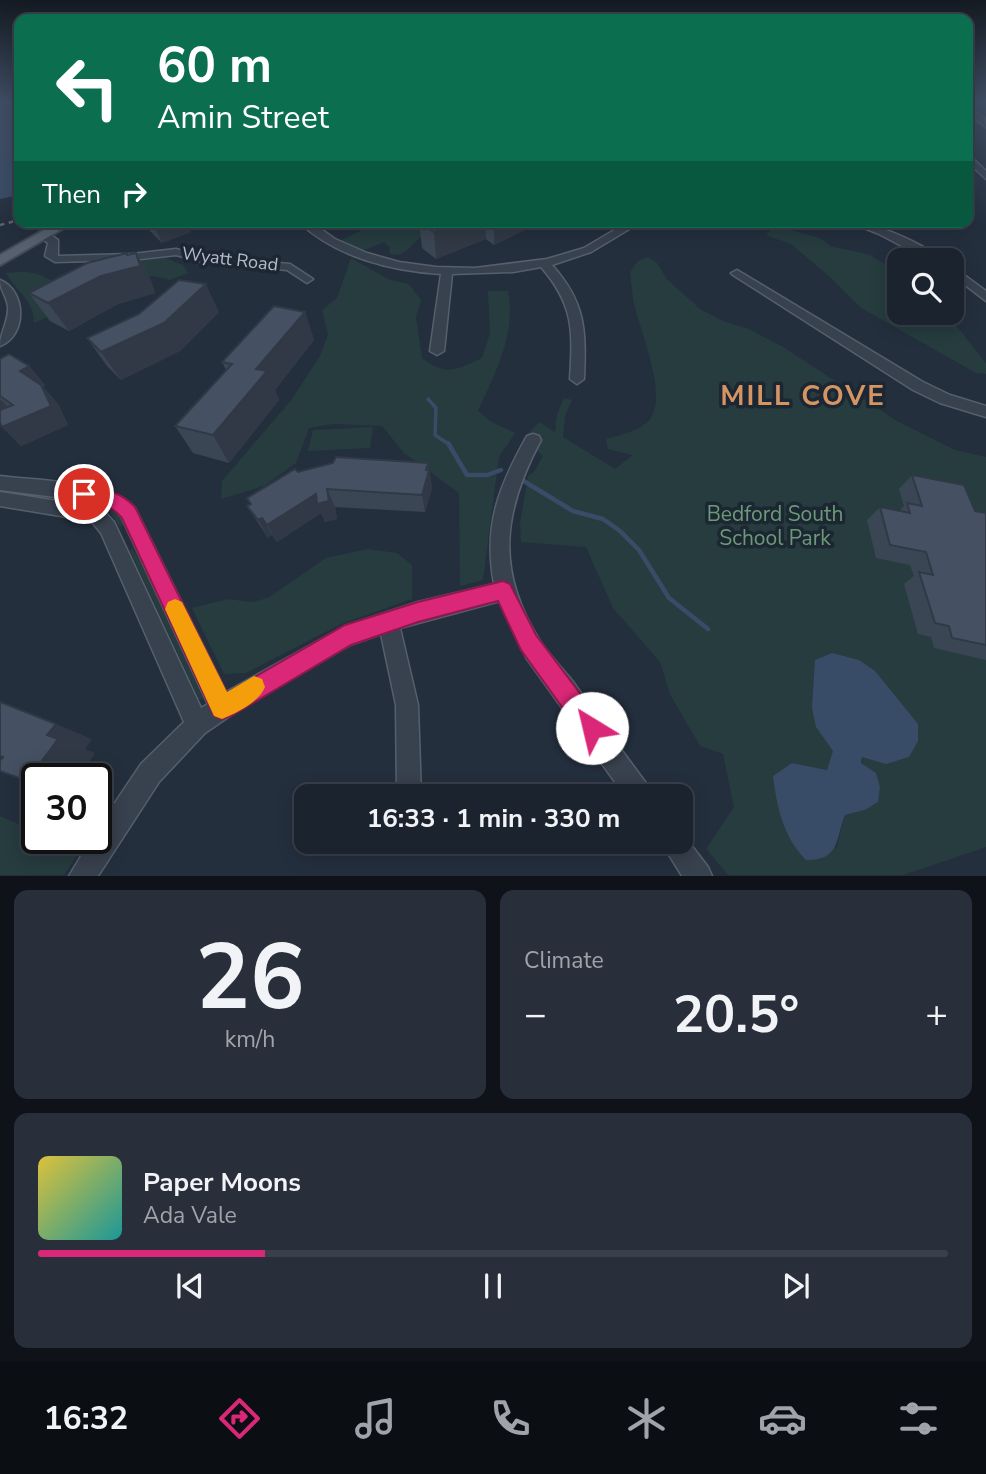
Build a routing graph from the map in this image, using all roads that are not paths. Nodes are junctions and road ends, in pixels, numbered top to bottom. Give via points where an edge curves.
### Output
1 (973, 162) edge
2 (986, 176) edge
3 (57, 228) edge
4 (312, 228) edge
5 (625, 228) edge
6 (869, 228) edge
7 (44, 235) junction
8 (916, 248) edge
9 (0, 261) edge
10 (543, 262) junction
11 (447, 270) junction
12 (737, 273) dead end
13 (307, 279) dead end
14 (964, 279) edge
15 (0, 284) edge
16 (986, 297) edge
17 (1, 340) edge
18 (437, 351) dead end
19 (577, 379) dead end
20 (986, 412) edge
21 (533, 440) dead end
22 (0, 483) edge
23 (0, 499) edge
24 (503, 591) junction
25 (389, 623) junction
26 (222, 708) junction
27 (197, 725) junction
28 (409, 784) edge
29 (631, 784) edge
30 (683, 854) edge
31 (82, 876) edge
32 (699, 876) edge

1 - 2 street
3 - 7 main road
4 - 11 street via 359,256
5 - 10 street via 580,253
6 - 8 street
7 - 9 main road
7 - 13 street, Wyatt Road via 54,242 51,256 55,259 176,251 210,261 290,267
10 - 11 street
10 - 19 street via 578,313
11 - 18 street
12 - 20 street via 918,386
14 - 16 street
15 - 17 street via 10,293 16,309 13,326
21 - 24 street via 516,468 500,518
22 - 26 street via 106,496 120,503 129,513
23 - 27 street via 96,514 116,543
24 - 25 street
24 - 29 street via 528,642
25 - 26 street via 345,636
25 - 28 street via 407,705
26 - 27 street
27 - 31 street via 150,773
30 - 32 street

